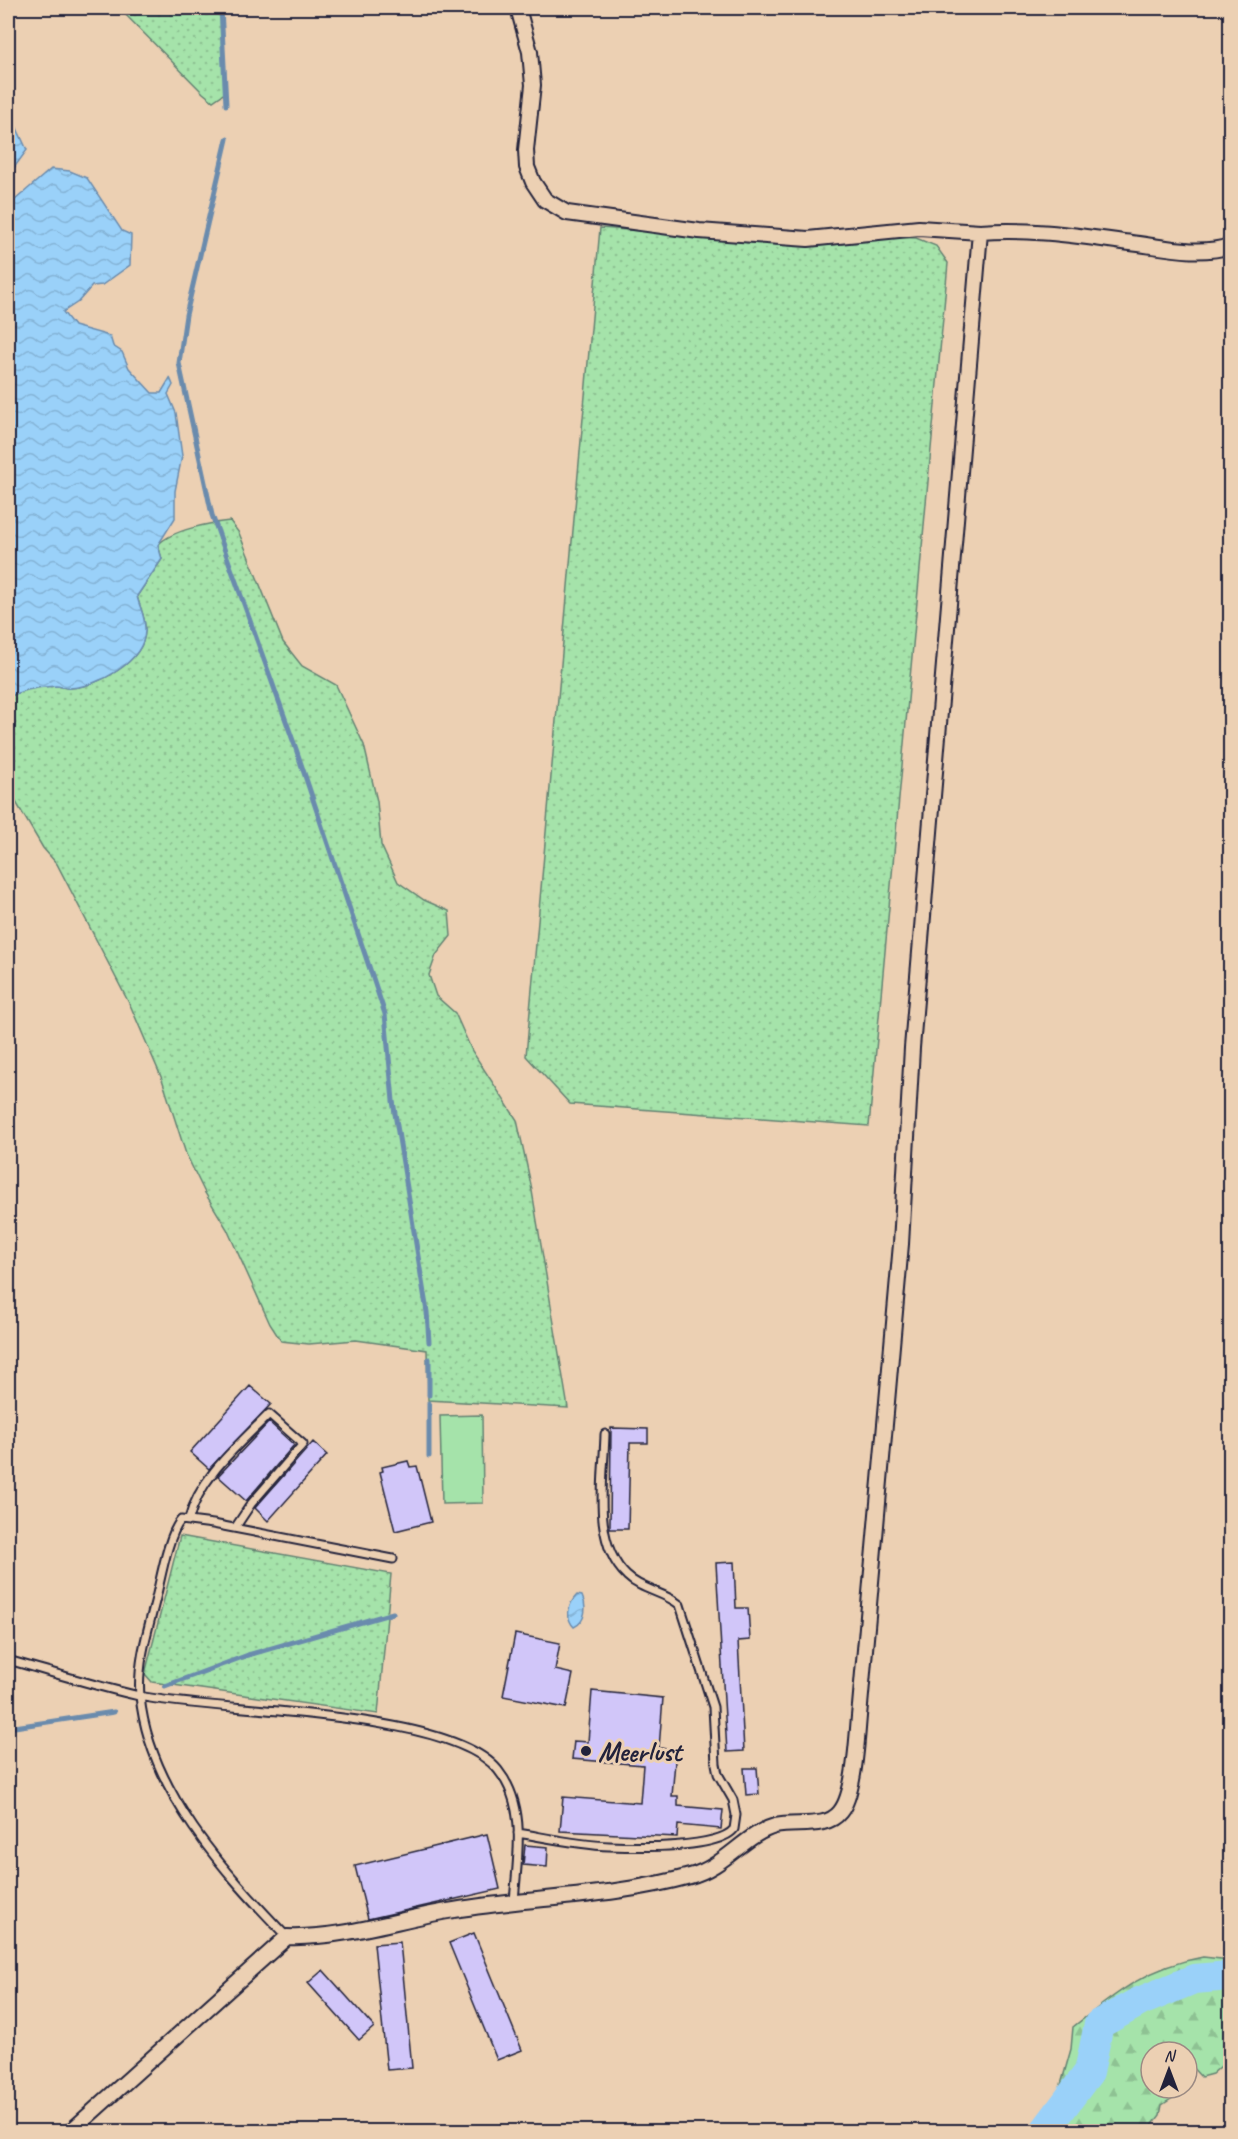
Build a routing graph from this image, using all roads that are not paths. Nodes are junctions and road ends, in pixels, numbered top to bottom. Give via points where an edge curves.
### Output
1 (518, 8) edge
2 (980, 232) junction
3 (1230, 246) edge
4 (605, 1434) dead end
5 (189, 1519) junction
6 (235, 1528) junction
7 (393, 1559) dead end
8 (8, 1660) edge
9 (140, 1696) junction
10 (518, 1833) junction
11 (514, 1902) junction
12 (287, 1937) junction
13 (70, 2132) edge

1 - 2 street via 530,52 533,85 527,167 545,200 567,213 699,231 807,238 919,228
2 - 3 street via 1053,233 1213,251
2 - 11 street via 913,1036 901,1244 855,1762 846,1803 839,1814 827,1821 775,1826 762,1832 716,1867 692,1876 594,1896
4 - 10 lane via 603,1522 610,1554 627,1577 680,1605 713,1707 718,1774 732,1800 734,1828 722,1839 649,1846 609,1846
5 - 6 lane
5 - 6 lane via 194,1499 214,1472 269,1414 303,1444 250,1504
5 - 9 lane via 177,1524 159,1588 142,1658
6 - 7 lane
8 - 9 lane
9 - 10 lane via 417,1730 466,1746 489,1761 506,1781 516,1806
9 - 12 lane via 161,1771 175,1800 210,1850
10 - 11 lane
11 - 12 street via 347,1931
12 - 13 street

